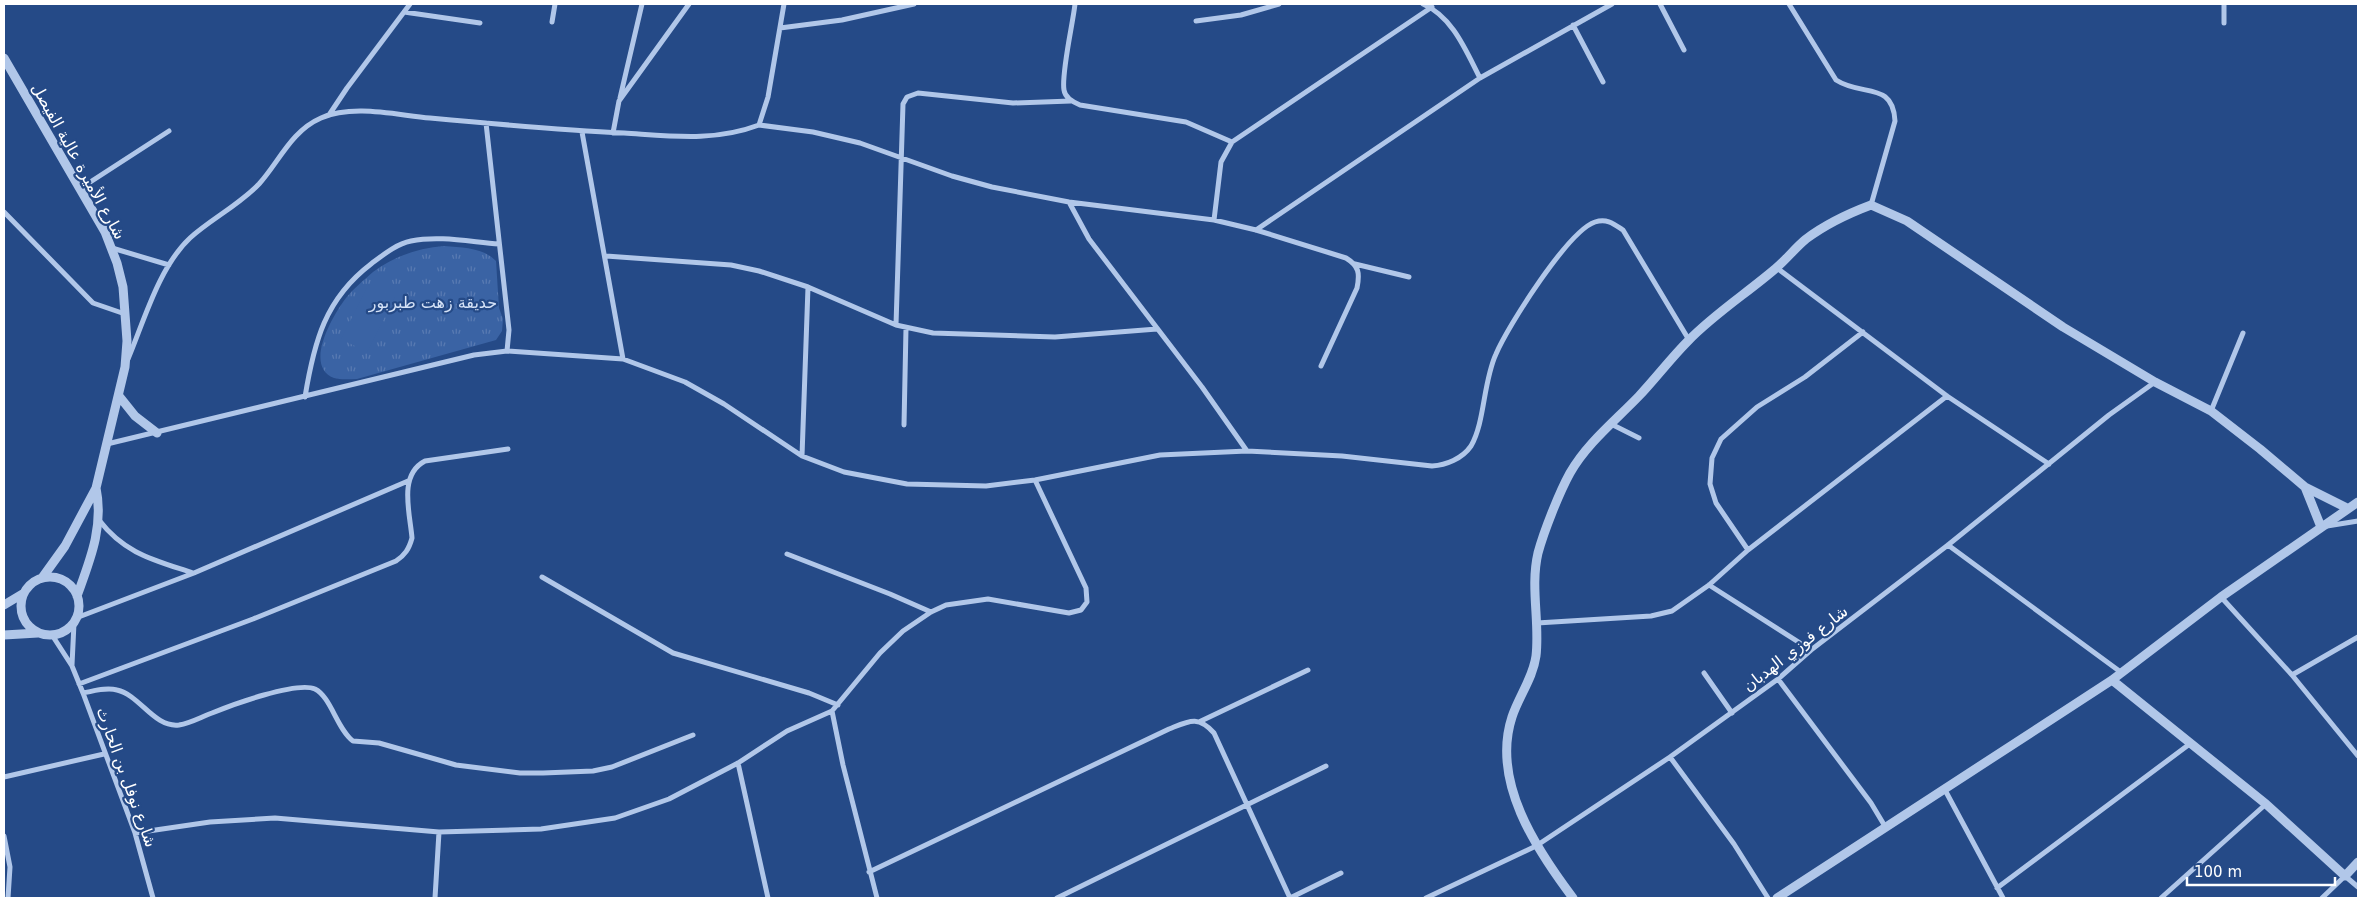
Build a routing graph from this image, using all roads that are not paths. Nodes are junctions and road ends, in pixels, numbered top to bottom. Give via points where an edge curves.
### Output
1 (410, 4) edge
2 (555, 4) edge
3 (642, 4) edge
4 (688, 4) edge
5 (784, 4) edge
6 (914, 4) edge
7 (1076, 4) edge
8 (1279, 4) edge
9 (1423, 4) edge
10 (1612, 4) edge
11 (1660, 4) edge
12 (1789, 4) edge
13 (2224, 4) edge
14 (1432, 8) junction
15 (404, 12) junction
16 (1196, 21) dead end
17 (552, 22) dead end
18 (480, 23) dead end
19 (2224, 23) dead end
20 (1573, 25) junction
21 (780, 28) junction
22 (1684, 50) dead end
23 (4, 58) edge
24 (1480, 78) junction
25 (1603, 82) dead end
26 (619, 101) junction
27 (1071, 101) junction
28 (329, 115) junction
29 (486, 124) junction
30 (759, 125) junction
31 (169, 131) dead end
32 (582, 132) junction
33 (613, 133) junction
34 (1232, 142) junction
35 (899, 158) junction
36 (80, 188) junction
37 (1069, 202) junction
38 (1871, 205) junction
39 (4, 212) edge
40 (1214, 220) junction
41 (1256, 230) junction
42 (499, 244) junction
43 (112, 248) junction
44 (606, 256) junction
45 (1355, 264) junction
46 (169, 265) junction
47 (1777, 268) junction
48 (1409, 277) dead end
49 (808, 287) junction
50 (126, 314) junction
51 (896, 324) junction
52 (906, 328) junction
53 (1157, 329) junction
54 (1863, 332) junction
55 (2243, 333) dead end
56 (1689, 340) junction
57 (507, 350) junction
58 (623, 359) junction
59 (1321, 366) dead end
60 (125, 367) junction
61 (2155, 382) junction
62 (119, 396) junction
63 (1947, 396) junction
64 (305, 397) junction
65 (2211, 411) junction
66 (1611, 424) junction
67 (904, 425) dead end
68 (158, 433) junction
69 (1639, 438) dead end
70 (107, 444) junction
71 (508, 449) dead end
72 (1247, 450) junction
73 (802, 456) junction
74 (2049, 464) junction
75 (1035, 480) junction
76 (408, 481) junction
77 (96, 488) junction
78 (2305, 488) junction
79 (2358, 502) edge
80 (2347, 508) junction
81 (99, 520) junction
82 (2358, 521) edge
83 (2321, 527) junction
84 (1948, 545) junction
85 (1748, 550) junction
86 (787, 554) dead end
87 (194, 573) junction
88 (542, 577) dead end
89 (42, 578) junction
90 (1709, 585) junction
91 (24, 593) junction
92 (78, 596) junction
93 (2221, 597) junction
94 (4, 605) edge
95 (931, 612) junction
96 (75, 621) junction
97 (1537, 623) junction
98 (39, 633) junction
99 (4, 635) edge
100 (52, 635) junction
101 (2358, 638) edge
102 (1811, 650) junction
103 (72, 666) junction
104 (1308, 670) dead end
105 (2122, 672) junction
106 (1704, 673) dead end
107 (2292, 675) junction
108 (1778, 679) junction
109 (2112, 680) junction
110 (79, 684) junction
111 (83, 693) junction
112 (838, 705) junction
113 (832, 711) junction
114 (1732, 713) junction
115 (1201, 721) junction
116 (693, 735) dead end
117 (2190, 743) junction
118 (104, 754) junction
119 (2358, 756) edge
120 (1670, 757) junction
121 (738, 763) junction
122 (1326, 766) dead end
123 (4, 778) edge
124 (1945, 790) junction
125 (2266, 804) junction
126 (1246, 806) junction
127 (1886, 829) junction
128 (439, 832) junction
129 (135, 833) junction
130 (4, 836) edge
131 (1536, 846) junction
132 (2358, 862) edge
133 (870, 872) junction
134 (1341, 873) dead end
135 (2345, 876) junction
136 (2358, 887) edge
137 (1997, 888) junction
138 (8, 898) edge
139 (153, 898) edge
140 (435, 898) edge
141 (768, 898) edge
142 (877, 898) edge
143 (1057, 898) edge
144 (1290, 898) edge
145 (1426, 898) edge
146 (1573, 898) edge
147 (1768, 898) edge
148 (1777, 898) edge
149 (2003, 898) edge
150 (2162, 898) edge
151 (2322, 898) edge

1 - 15 street
2 - 17 street
3 - 26 street
4 - 26 street
5 - 21 street
6 - 21 street via 842,20
7 - 27 street via 1064,77 1064,90
8 - 16 street via 1241,15
9 - 14 street
10 - 20 street
11 - 22 street
12 - 38 street via 1836,80 1847,87 1884,94 1894,108 1895,121
13 - 19 street
14 - 24 street via 1447,20
14 - 34 street
15 - 18 street
15 - 28 street
20 - 24 street
20 - 25 street
21 - 30 street via 768,97
23 - 36 street, شارع الأميرة عالية الفيصل
24 - 41 street
26 - 33 street
27 - 34 street via 1186,122
27 - 35 street via 1013,103 918,93 907,97 902,104
28 - 29 street via 366,112
28 - 46 street via 297,134 258,185 190,238
29 - 32 street
29 - 42 street
30 - 33 street via 722,136
30 - 35 street via 813,132
31 - 36 street
32 - 33 street
32 - 44 street
34 - 40 street via 1221,162
35 - 37 street via 992,187
35 - 51 street
36 - 43 street, شارع الأميرة عالية الفيصل
37 - 40 street
37 - 53 street via 1089,240
38 - 47 street via 1837,218 1805,240
38 - 61 street via 1907,221 2063,327
39 - 50 street via 93,303
40 - 41 street
41 - 45 street via 1316,247
42 - 57 street via 510,330
42 - 64 street via 433,239 410,241 360,272 334,302 322,323
43 - 46 street
43 - 50 street, شارع الأميرة عالية الفيصل via 123,287
44 - 49 street via 731,265
44 - 58 street
45 - 48 street
45 - 59 street via 1360,275 1358,288
46 - 60 street
47 - 54 street
47 - 56 street
49 - 51 street
49 - 73 street
50 - 60 street, شارع الأميرة عالية الفيصل
51 - 52 street
52 - 53 street via 949,334 1055,336
52 - 67 street
53 - 72 street
54 - 63 street
54 - 85 street via 1805,377 1757,407 1721,439 1712,458 1710,484 1716,503
55 - 65 street
56 - 66 street
56 - 72 street via 1623,230 1610,221 1596,222 1583,228 1566,245 1525,304 1496,354 1471,445 1454,461 1432,466
57 - 58 street
57 - 64 street via 474,355
58 - 73 street via 685,382
60 - 62 street, شارع الأميرة عالية الفيصل
61 - 65 street
61 - 74 street, شارع فوزي الهدبان
62 - 68 street via 135,416
62 - 70 street, شارع الأميرة عالية الفيصل
63 - 74 street
63 - 85 street
64 - 68 street
65 - 78 street
66 - 69 street
66 - 97 street via 1594,440 1570,473 1548,524 1538,553 1535,577
68 - 70 street
70 - 77 street, شارع الأميرة عالية الفيصل
71 - 76 street via 425,461 418,465
72 - 75 street via 1160,455
73 - 75 street via 844,472 907,484 986,486
74 - 84 street, شارع فوزي الهدبان
75 - 95 street via 1086,588 1086,605 1069,613 988,599 946,605
76 - 87 street
76 - 110 street via 412,538 402,557 253,619
77 - 81 street, شارع الأميرة عالية الفيصل
77 - 89 street, شارع الأميرة عالية الفيصل via 65,546
78 - 80 street
78 - 83 street
79 - 80 street
80 - 83 street
81 - 87 street via 133,552
81 - 92 street, شارع الأميرة عالية الفيصل via 95,546
82 - 83 street
83 - 93 street
84 - 102 street, شارع فوزي الهدبان
84 - 105 street
85 - 90 street
86 - 95 street
87 - 96 street
88 - 112 street via 673,653 809,692
89 - 91 street
89 - 92 street via 66,582
90 - 97 street via 1672,611 1651,616
90 - 102 street
91 - 94 street
91 - 98 street via 23,616
92 - 96 street
93 - 105 street
93 - 107 street
95 - 112 street via 910,625 880,653
96 - 100 street via 64,631
96 - 103 street, شارع نوفل بن الحارث
97 - 131 street via 1533,669 1512,717 1507,760 1515,797
98 - 99 street
98 - 100 street
100 - 103 street, شارع نوفل بن الحارث
101 - 107 street
102 - 108 street, شارع فوزي الهدبان
103 - 110 street, شارع نوفل بن الحارث
104 - 115 street
105 - 109 street
106 - 114 street
107 - 119 street
108 - 114 street, شارع فوزي الهدبان
108 - 127 street
109 - 117 street
109 - 124 street
110 - 111 street, شارع نوفل بن الحارث
111 - 116 street via 105,689 124,692 172,725 291,688 307,687 322,694 342,729 353,741 379,744 456,765 520,773 575,772 612,767
111 - 118 street, شارع نوفل بن الحارث
112 - 113 street
113 - 121 street via 768,742
113 - 133 street via 842,765
114 - 120 street, شارع فوزي الهدبان
115 - 126 street via 1214,733
115 - 133 street via 1193,720 1169,729
117 - 125 street
117 - 137 street
118 - 123 street
118 - 129 street, شارع نوفل بن الحارث
120 - 131 street, شارع فوزي الهدبان
120 - 147 street via 1734,844
121 - 128 street via 669,799 615,818 541,829
121 - 141 street
122 - 126 street
124 - 127 street
124 - 137 street
125 - 135 street
125 - 150 street
126 - 143 street
126 - 144 street
127 - 148 street
128 - 129 street via 275,818 210,822
128 - 140 street
129 - 139 street, شارع نوفل بن الحارث
130 - 138 street via 10,867
131 - 145 street, شارع فوزي الهدبان
131 - 146 street
132 - 135 street
133 - 142 street
134 - 144 street
135 - 136 street
135 - 151 street
137 - 149 street

